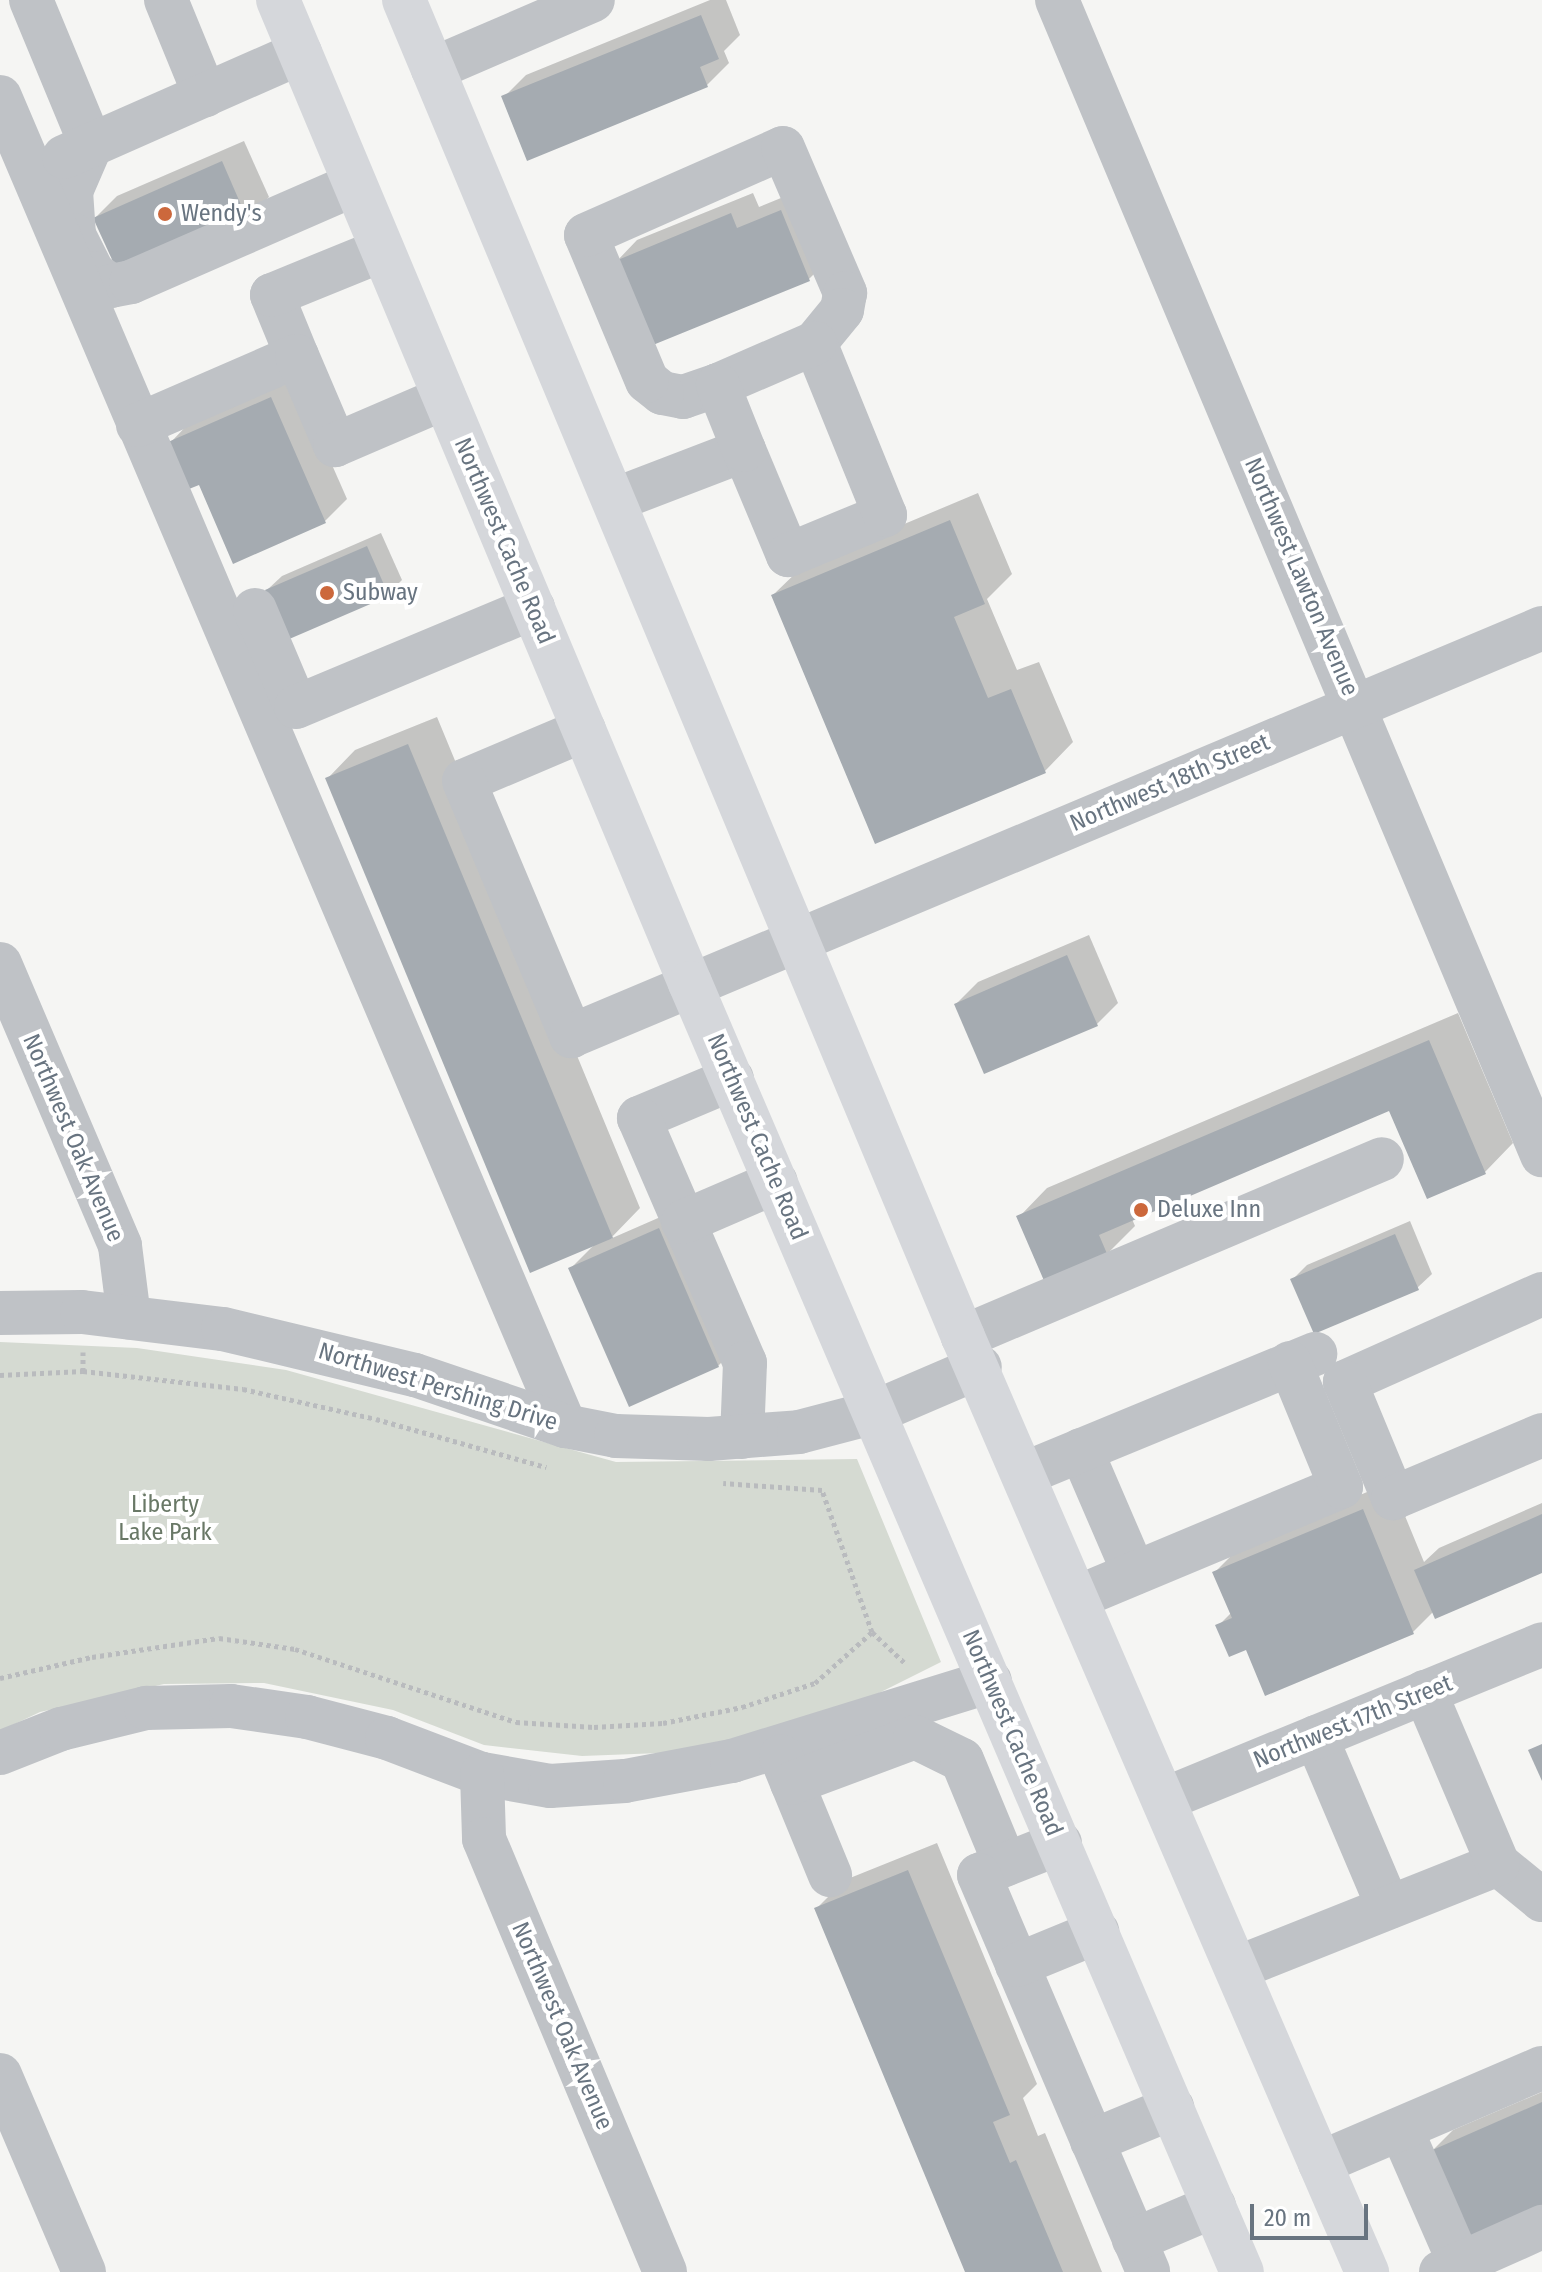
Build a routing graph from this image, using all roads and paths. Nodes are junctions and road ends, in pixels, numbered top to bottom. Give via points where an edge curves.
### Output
1 (31, 0) edge
2 (166, 0) edge
3 (278, 0) edge
4 (404, 0) edge
5 (593, 0) edge
6 (1057, 0) edge
7 (300, 53) junction
8 (433, 69) junction
9 (205, 95) junction
10 (0, 97) edge
11 (91, 145) junction
12 (31, 171) junction
13 (355, 184) junction
14 (382, 250) junction
15 (815, 343) junction
16 (297, 356) junction
17 (718, 385) junction
18 (444, 398) junction
19 (138, 425) junction
20 (744, 450) junction
21 (614, 500) junction
22 (533, 608) junction
23 (255, 610) dead end
24 (1542, 628) edge
25 (1355, 706) junction
26 (584, 730) junction
27 (798, 938) junction
28 (0, 964) edge
29 (690, 983) junction
30 (732, 1079) junction
31 (1542, 1155) edge
32 (1382, 1159) dead end
33 (776, 1182) junction
34 (683, 1222) junction
35 (1542, 1294) edge
36 (0, 1313) edge
37 (129, 1317) junction
38 (972, 1352) junction
39 (1290, 1363) junction
40 (0, 1375) edge
41 (1345, 1382) junction
42 (875, 1412) junction
43 (565, 1426) junction
44 (1542, 1435) edge
45 (742, 1437) junction
46 (1081, 1450) junction
47 (552, 1467) dead end
48 (1026, 1473) junction
49 (710, 1482) dead end
50 (1134, 1573) junction
51 (1078, 1597) junction
52 (1542, 1644) edge
53 (0, 1678) edge
54 (990, 1681) junction
55 (1425, 1692) junction
56 (1316, 1737) junction
57 (1014, 1739) junction
58 (0, 1753) edge
59 (962, 1760) junction
60 (785, 1765) junction
61 (482, 1774) junction
62 (1165, 1799) junction
63 (1060, 1843) junction
64 (1005, 1864) junction
65 (1498, 1864) junction
66 (830, 1875) dead end
67 (1542, 1900) edge
68 (1388, 1907) junction
69 (1097, 1932) junction
70 (1017, 1965) junction
71 (1237, 1968) junction
72 (1542, 2068) edge
73 (0, 2075) edge
74 (1172, 2108) junction
75 (1401, 2129) junction
76 (1092, 2141) junction
77 (1320, 2163) junction
78 (1214, 2206) junction
79 (1542, 2227) edge
80 (1141, 2256) edge
81 (1450, 2268) edge
82 (84, 2272) edge
83 (665, 2272) edge
84 (1242, 2272) edge
85 (1367, 2272) edge

1 - 11 street
2 - 9 street
3 - 7 main road, Northwest Cache Road
4 - 8 main road
5 - 8 street
6 - 25 street, Northwest Lawton Avenue
7 - 9 street
7 - 13 main road, Northwest Cache Road
8 - 21 main road
9 - 11 street
10 - 12 street
11 - 12 street
11 - 13 street via 71,191 70,212 81,255 111,286 131,282
12 - 19 street
13 - 14 main road, Northwest Cache Road
14 - 16 street via 272,295
14 - 18 main road, Northwest Cache Road
15 - 17 street
15 - 17 street via 842,310 845,293 783,148 586,235 647,381 662,393 683,397
15 - 20 street via 885,515 788,555
16 - 18 street via 335,445
16 - 19 street
17 - 20 street
18 - 22 main road, Northwest Cache Road
19 - 43 street
20 - 21 street
21 - 27 main road
22 - 23 street via 296,707
22 - 26 main road, Northwest Cache Road
24 - 25 street, Northwest 18th Street
25 - 27 street, Northwest 18th Street
25 - 31 street, Northwest Lawton Avenue
26 - 29 main road, Northwest Cache Road
26 - 29 street, Northwest 18th Street via 464,781 571,1036
27 - 29 street, Northwest 18th Street
27 - 38 main road
28 - 37 street, Northwest Oak Avenue via 120,1246
29 - 30 main road, Northwest Cache Road
30 - 33 main road, Northwest Cache Road
30 - 34 street via 639,1118
32 - 38 street, Northwest Pershing Drive
33 - 34 street
33 - 42 main road, Northwest Cache Road
34 - 45 street via 745,1363
35 - 41 street
36 - 37 street, Northwest Pershing Drive
37 - 43 street, Northwest Pershing Drive via 316,1349 415,1375
38 - 42 street, Northwest Pershing Drive
38 - 48 main road
39 - 41 street via 1313,1353
39 - 46 street
39 - 50 street via 1341,1487
40 - 47 path via 83,1371 243,1389
41 - 44 street via 1393,1498
42 - 45 street, Northwest Pershing Drive via 799,1432
42 - 54 main road, Northwest Cache Road
43 - 45 street, Northwest Pershing Drive via 616,1436
46 - 48 street
46 - 50 street
48 - 51 main road
49 - 53 path via 822,1490 872,1632 815,1683 742,1707 663,1723 594,1727 516,1722 295,1649 219,1638 92,1657
50 - 51 street
51 - 62 main road
52 - 55 street, Northwest 17th Street
54 - 57 main road, Northwest Cache Road
54 - 60 street
55 - 56 street, Northwest 17th Street
55 - 65 street
56 - 62 street, Northwest 17th Street
56 - 68 street
57 - 59 street
57 - 63 main road, Northwest Cache Road
58 - 61 street via 61,1729 146,1708 231,1706 307,1717 387,1738
59 - 60 street via 915,1737
59 - 64 street
60 - 61 street via 732,1761 625,1781 550,1786
60 - 66 street
61 - 83 street, Northwest Oak Avenue via 484,1839
62 - 71 main road
63 - 64 street
63 - 69 main road, Northwest Cache Road
64 - 70 street via 979,1875
65 - 67 street
65 - 68 street
68 - 71 street
69 - 70 street
69 - 74 main road, Northwest Cache Road
70 - 76 street
71 - 77 main road
72 - 75 street
73 - 82 street
74 - 76 street
74 - 78 main road, Northwest Cache Road
75 - 77 street
75 - 81 street
76 - 80 street
77 - 85 main road
78 - 80 street
78 - 84 main road, Northwest Cache Road
79 - 81 street

